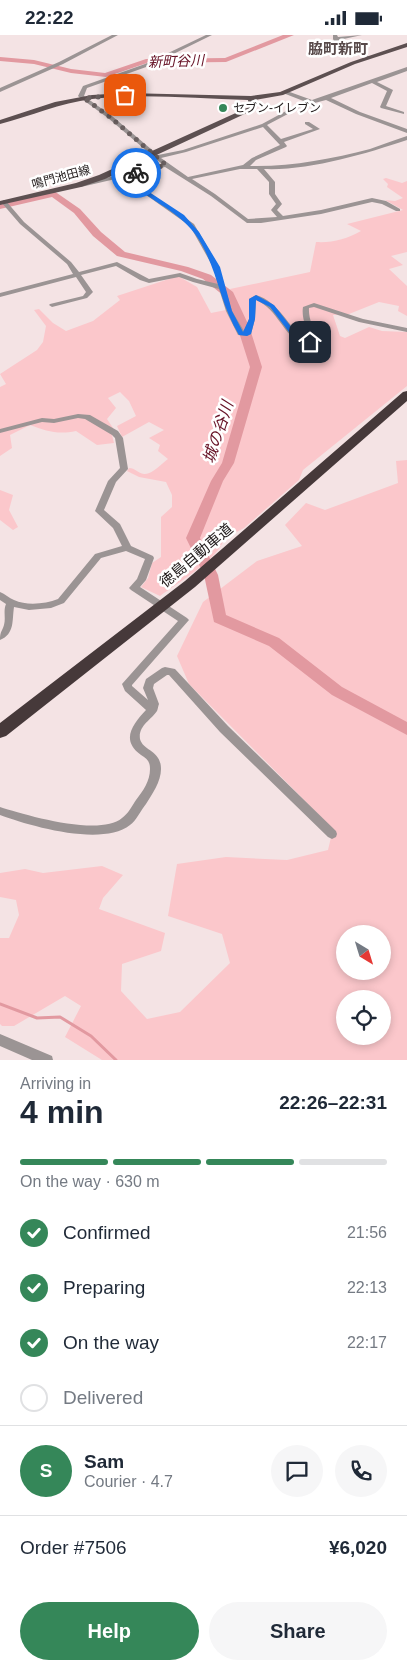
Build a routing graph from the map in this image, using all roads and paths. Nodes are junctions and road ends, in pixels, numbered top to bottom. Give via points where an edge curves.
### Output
1 (116, 35) edge
2 (210, 35) edge
3 (360, 35) edge
4 (335, 37) edge
5 (407, 45) edge
6 (368, 57) junction
7 (407, 69) edge
8 (371, 81) junction
9 (0, 90) edge
10 (285, 93) junction
11 (84, 98) junction
12 (251, 98) junction
13 (327, 98) junction
14 (311, 102) junction
15 (402, 113) dead end
16 (0, 123) edge
17 (307, 123) dead end
18 (264, 125) junction
19 (407, 131) edge
20 (407, 138) edge
21 (279, 142) junction
22 (155, 156) junction
23 (166, 165) junction
24 (245, 167) junction
25 (259, 168) junction
26 (127, 176) junction
27 (186, 179) junction
28 (78, 185) junction
29 (2, 203) edge
30 (398, 210) dead end
31 (281, 218) junction
32 (77, 274) junction
33 (221, 287) junction
34 (0, 295) edge
35 (52, 305) dead end
36 (407, 330) edge
37 (407, 395) edge
38 (0, 431) edge
39 (300, 489) joint
40 (270, 515) joint
41 (127, 548) junction
42 (0, 595) edge
43 (11, 603) junction
44 (0, 637) edge
45 (152, 710) junction
46 (0, 732) edge
47 (0, 811) edge
48 (332, 834) dead end
49 (0, 1040) edge
50 (47, 1060) edge

1 - 9 street
2 - 11 street via 154,62 85,87 81,96
3 - 4 street
4 - 6 street via 337,42
5 - 6 main road
6 - 10 main road
7 - 8 street
8 - 13 street
8 - 15 street via 390,89 383,107
10 - 12 main road
10 - 14 street
11 - 12 main road via 125,95
11 - 16 main road via 44,107
11 - 22 street
12 - 22 main road, 鳴門池田線 via 252,108 249,110
13 - 14 street
13 - 19 street
14 - 18 street
17 - 21 street via 317,129
18 - 21 street
18 - 22 street via 184,151
20 - 25 street via 323,161
21 - 24 street via 284,146 254,159
22 - 23 street
22 - 28 main road, 鳴門池田線
23 - 26 street
23 - 27 street
24 - 25 street
24 - 27 street
25 - 31 street via 272,182 272,194 279,202 274,210
26 - 28 street
26 - 33 street via 192,225 216,267
27 - 31 street via 247,221
28 - 29 main road, 鳴門池田線
29 - 32 street
30 - 31 street via 372,200
32 - 33 street via 117,265 149,281 180,275
32 - 34 street
32 - 35 street via 89,294
33 - 36 street via 228,311 241,333 247,334 252,319 252,299 256,297 272,306 304,343 310,342 312,337 304,314 306,307 314,305 361,321
37 - 39 highway, 徳島自動車道
38 - 41 street via 42,420 78,416 87,417 115,433 125,465 112,481 99,511 117,526
39 - 40 highway, 徳島自動車道
40 - 46 highway, 徳島自動車道 via 190,583
41 - 43 street via 98,557 61,601 29,607
41 - 45 street via 150,558 134,588 184,620 127,684
42 - 43 street
43 - 44 street via 11,621
45 - 47 street via 136,725 134,738 135,743 154,760 151,788 120,826 66,829
45 - 48 street via 154,704 149,682 165,671 172,673 224,729
49 - 50 street

